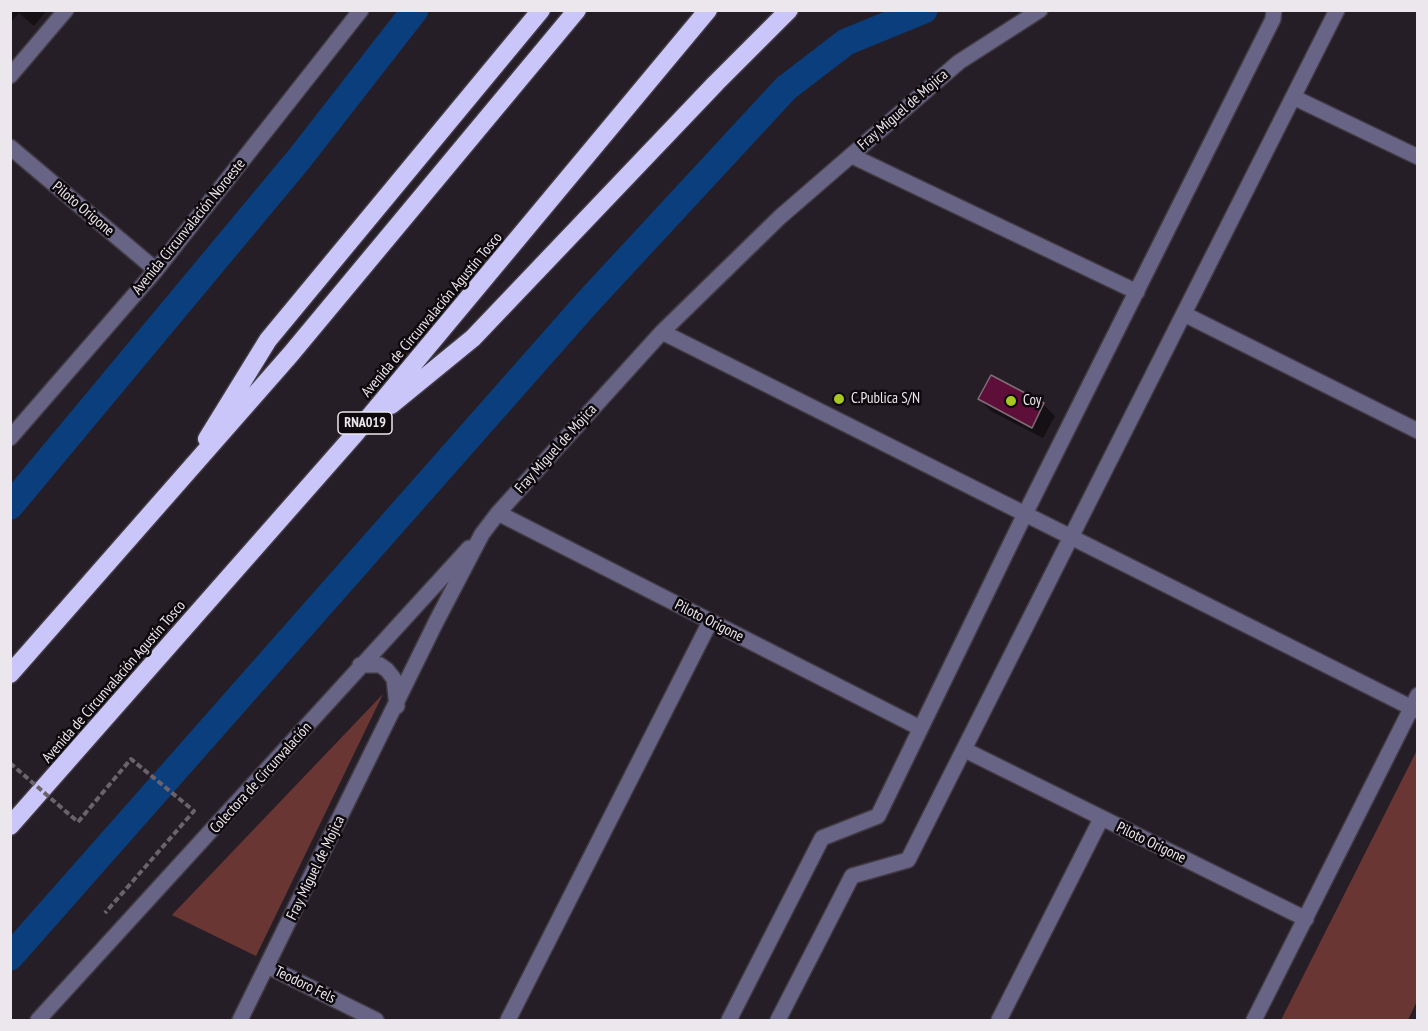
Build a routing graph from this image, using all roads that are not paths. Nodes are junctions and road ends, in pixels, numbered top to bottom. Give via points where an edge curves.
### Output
1 (66, 10) edge
2 (361, 10) edge
3 (541, 10) edge
4 (577, 10) edge
5 (708, 10) edge
6 (789, 10) edge
7 (1040, 10) edge
8 (1274, 10) edge
9 (1336, 10) edge
10 (10, 76) edge
11 (1293, 97) junction
12 (10, 147) edge
13 (852, 156) junction
14 (1418, 158) edge
15 (156, 270) junction
16 (1137, 292) junction
17 (1184, 314) junction
18 (662, 332) junction
19 (1418, 431) edge
20 (355, 434) junction
21 (10, 438) edge
22 (176, 488) junction
23 (498, 513) junction
24 (1024, 516) junction
25 (482, 534) junction
26 (1070, 538) junction
27 (710, 622) junction
28 (360, 665) junction
29 (10, 674) edge
30 (1415, 704) edge
31 (397, 706) junction
32 (920, 728) junction
33 (965, 750) junction
34 (1101, 819) junction
35 (10, 826) edge
36 (1306, 919) junction
37 (267, 966) junction
38 (38, 1020) edge
39 (240, 1020) edge
40 (376, 1020) edge
41 (508, 1020) edge
42 (729, 1020) edge
43 (778, 1020) edge
44 (999, 1020) edge
45 (1254, 1020) edge

1 - 10 street
2 - 15 street, Avenida Circunvalación Noroeste
3 - 22 highway via 268,340
4 - 22 highway
5 - 20 highway, Avenida de Circunvalación Agustín Tosco / RNA019
6 - 20 highway via 473,338
7 - 13 street, Fray Miguel de Mojica via 959,62
8 - 16 street via 1273,19
9 - 11 street
11 - 14 street
11 - 17 street
12 - 15 street, Piloto Origone
13 - 16 street
13 - 18 street, Fray Miguel de Mojica via 780,217
15 - 21 street, Avenida Circunvalación Noroeste
16 - 24 street
17 - 19 street
17 - 26 street
18 - 23 street, Fray Miguel de Mojica
18 - 24 street
20 - 35 highway, Avenida de Circunvalación Agustín Tosco / RNA019
22 - 29 highway
23 - 25 street, Fray Miguel de Mojica
23 - 27 street, Piloto Origone
24 - 26 street
24 - 32 street
25 - 28 street, Colectora de Circunvalación
25 - 31 street, Fray Miguel de Mojica
26 - 30 street
26 - 33 street
27 - 32 street, Piloto Origone
27 - 41 street
28 - 31 street via 380,665 387,670 393,679
28 - 38 street, Colectora de Circunvalación via 223,821
30 - 36 street
31 - 37 street, Fray Miguel de Mojica
32 - 42 street via 878,816 822,838
33 - 34 street, Piloto Origone
33 - 43 street via 908,860 852,876
34 - 36 street, Piloto Origone
34 - 44 street
36 - 45 street
37 - 39 street, Fray Miguel de Mojica
37 - 40 street, Teodoro Fels

